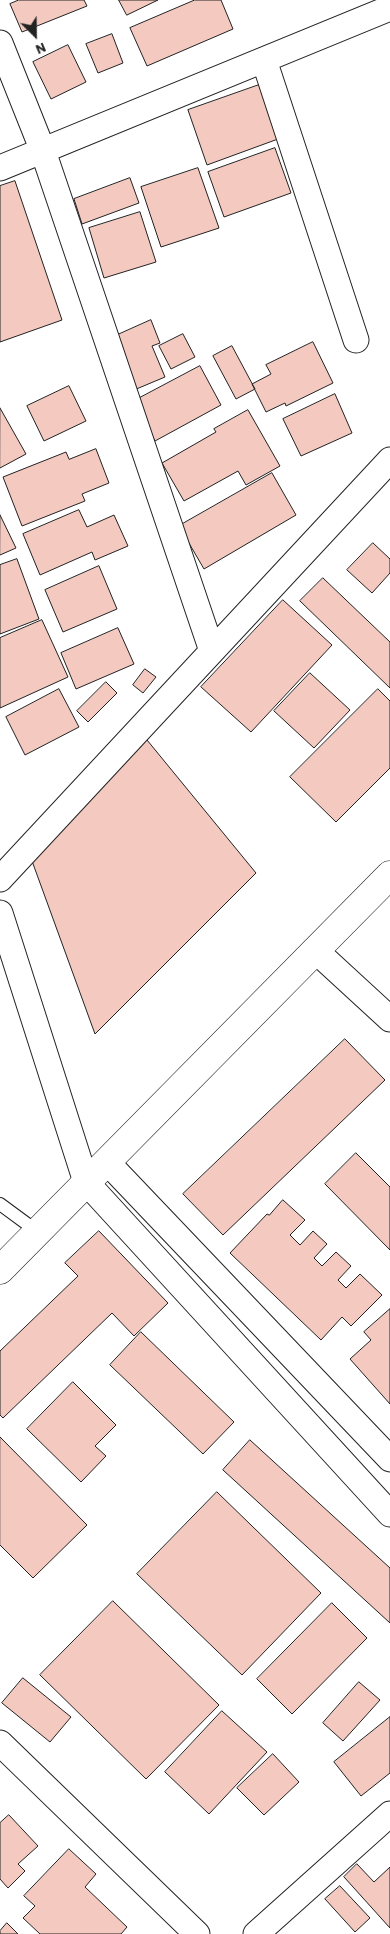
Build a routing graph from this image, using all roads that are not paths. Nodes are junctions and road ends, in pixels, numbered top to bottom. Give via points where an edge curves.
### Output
1 (390, 8) edge
2 (0, 43) edge
3 (264, 60) junction
4 (43, 151) junction
5 (0, 168) edge
6 (356, 340) dead end
7 (390, 460) edge
8 (212, 651) junction
9 (390, 875) edge
10 (0, 879) edge
11 (0, 913) edge
12 (316, 950) junction
13 (390, 1019) edge
14 (107, 1162) junction
15 (86, 1182) junction
16 (0, 1204) edge
17 (38, 1232) junction
18 (0, 1270) edge
19 (390, 1460) edge
20 (390, 1514) edge
21 (0, 1743) edge
22 (390, 1814) edge
23 (197, 1934) edge
24 (256, 1934) edge

1 - 3 street
2 - 4 street
3 - 4 street
3 - 6 street
4 - 5 street
4 - 8 street
7 - 8 street
8 - 10 street
9 - 12 highway
11 - 15 street
12 - 13 street
12 - 14 highway
14 - 15 highway
14 - 19 street
15 - 17 highway
15 - 20 street
16 - 17 lane
17 - 18 highway
21 - 23 street
22 - 24 street

